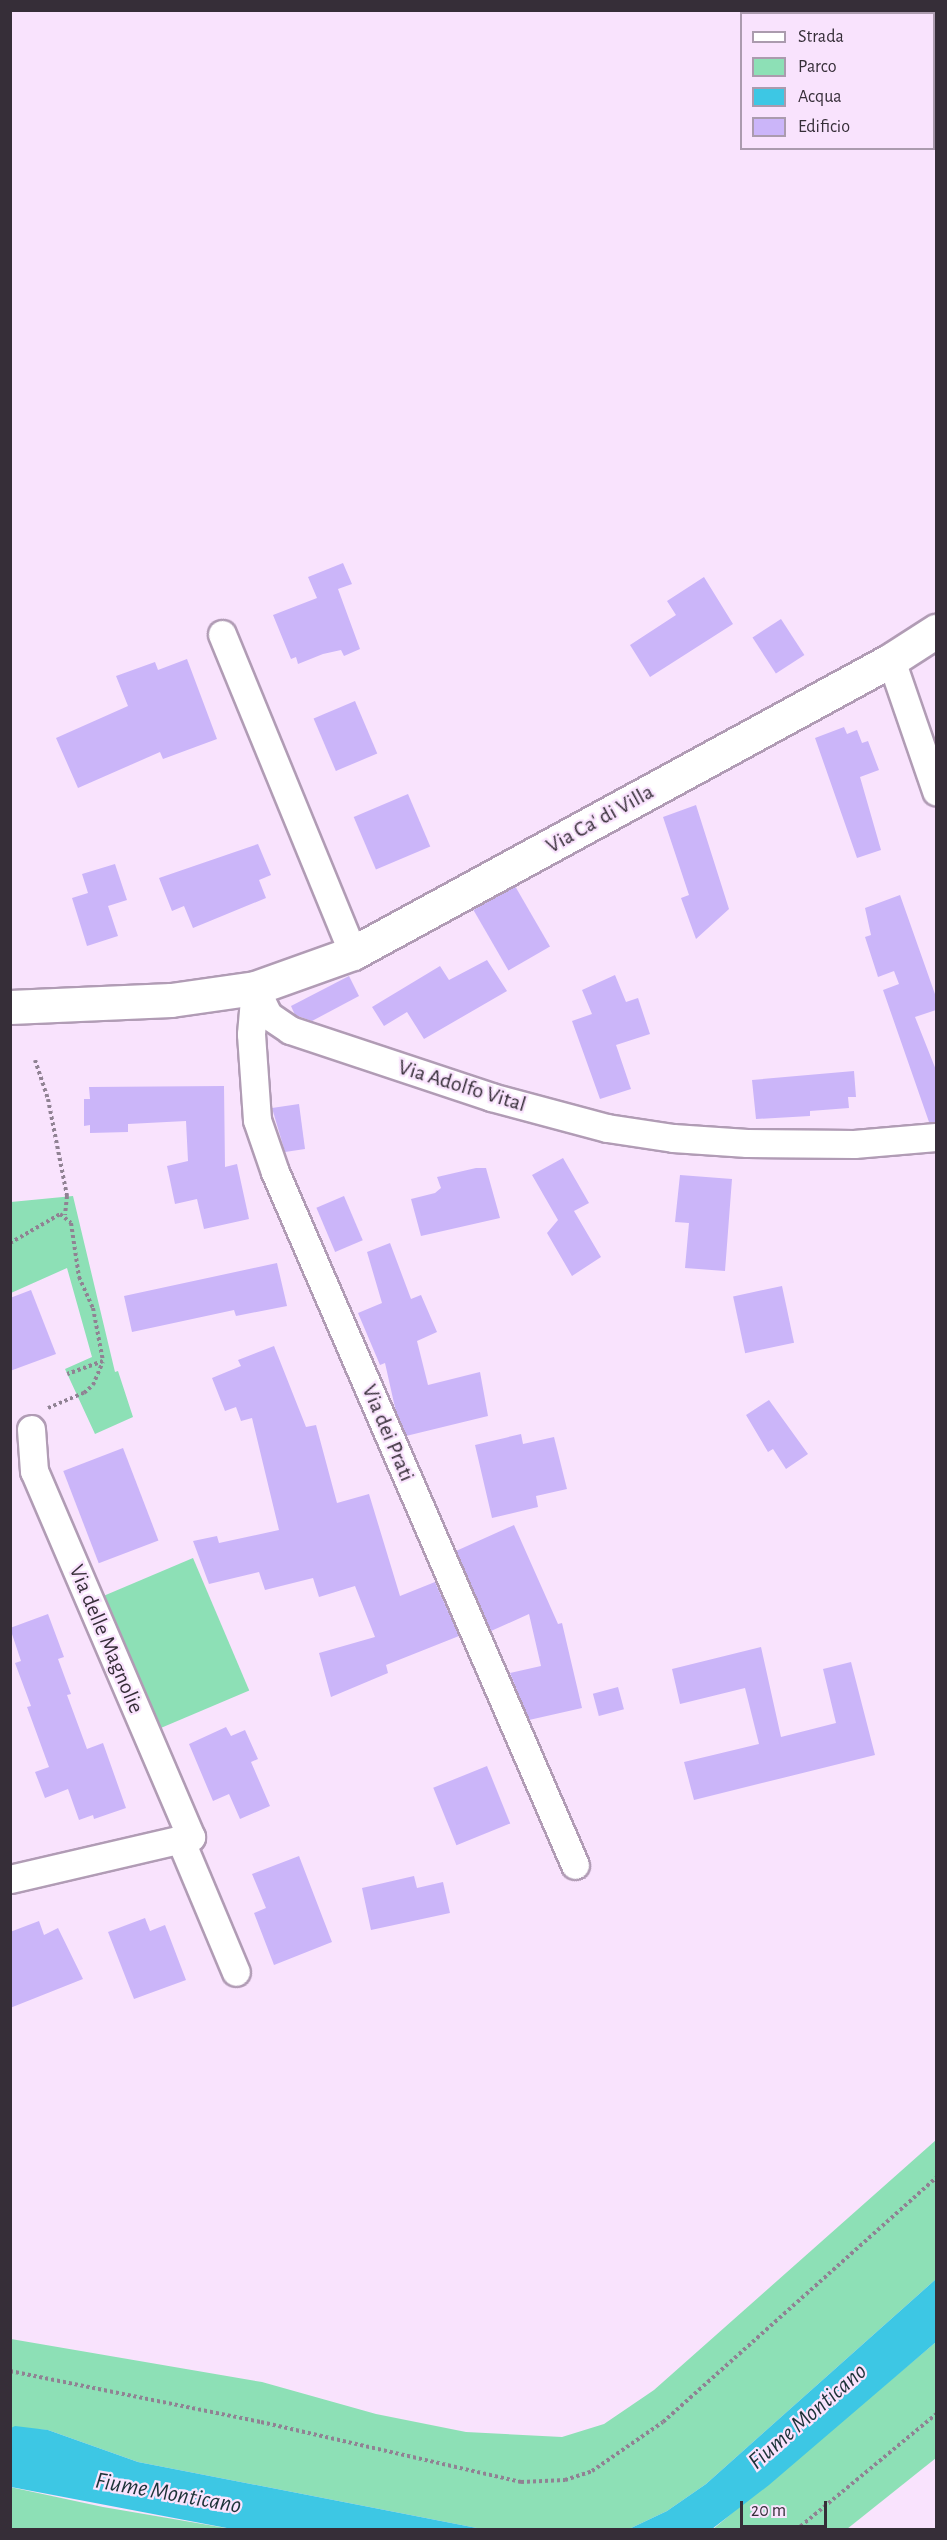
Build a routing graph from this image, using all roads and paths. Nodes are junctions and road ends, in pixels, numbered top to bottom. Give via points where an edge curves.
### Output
1 (936, 632) edge
2 (222, 634) dead end
3 (891, 660) junction
4 (936, 792) edge
5 (353, 953) junction
6 (255, 988) junction
7 (10, 1007) edge
8 (35, 1060) dead end
9 (936, 1137) edge
10 (65, 1215) junction
11 (10, 1243) edge
12 (103, 1361) junction
13 (67, 1374) dead end
14 (31, 1428) joint
15 (180, 1839) junction
16 (575, 1865) dead end
17 (10, 1879) edge
18 (236, 1972) dead end
19 (936, 2178) edge
20 (10, 2371) edge
21 (936, 2414) edge
22 (796, 2529) edge

1 - 3 street, Via Ca' di Villa
2 - 5 street
3 - 4 street
3 - 5 street, Via Ca' di Villa
5 - 6 street, Via Ca' di Villa
6 - 7 street via 171,1000
6 - 9 street, Via Adolfo Vital via 268,1015 290,1030 491,1097 607,1128 747,1143 854,1144
6 - 16 street, Via dei Prati via 251,1034 257,1120 274,1172
8 - 10 path via 48,1099 67,1196
10 - 11 path via 57,1215
10 - 12 path via 71,1223 79,1277 93,1308
12 - 13 path
12 - 14 path via 93,1385 38,1413
14 - 15 street, Via delle Magnolie via 34,1471 191,1837
15 - 17 street
15 - 18 street
19 - 20 path via 663,2422 592,2471 565,2480 521,2482 261,2422
21 - 22 path

